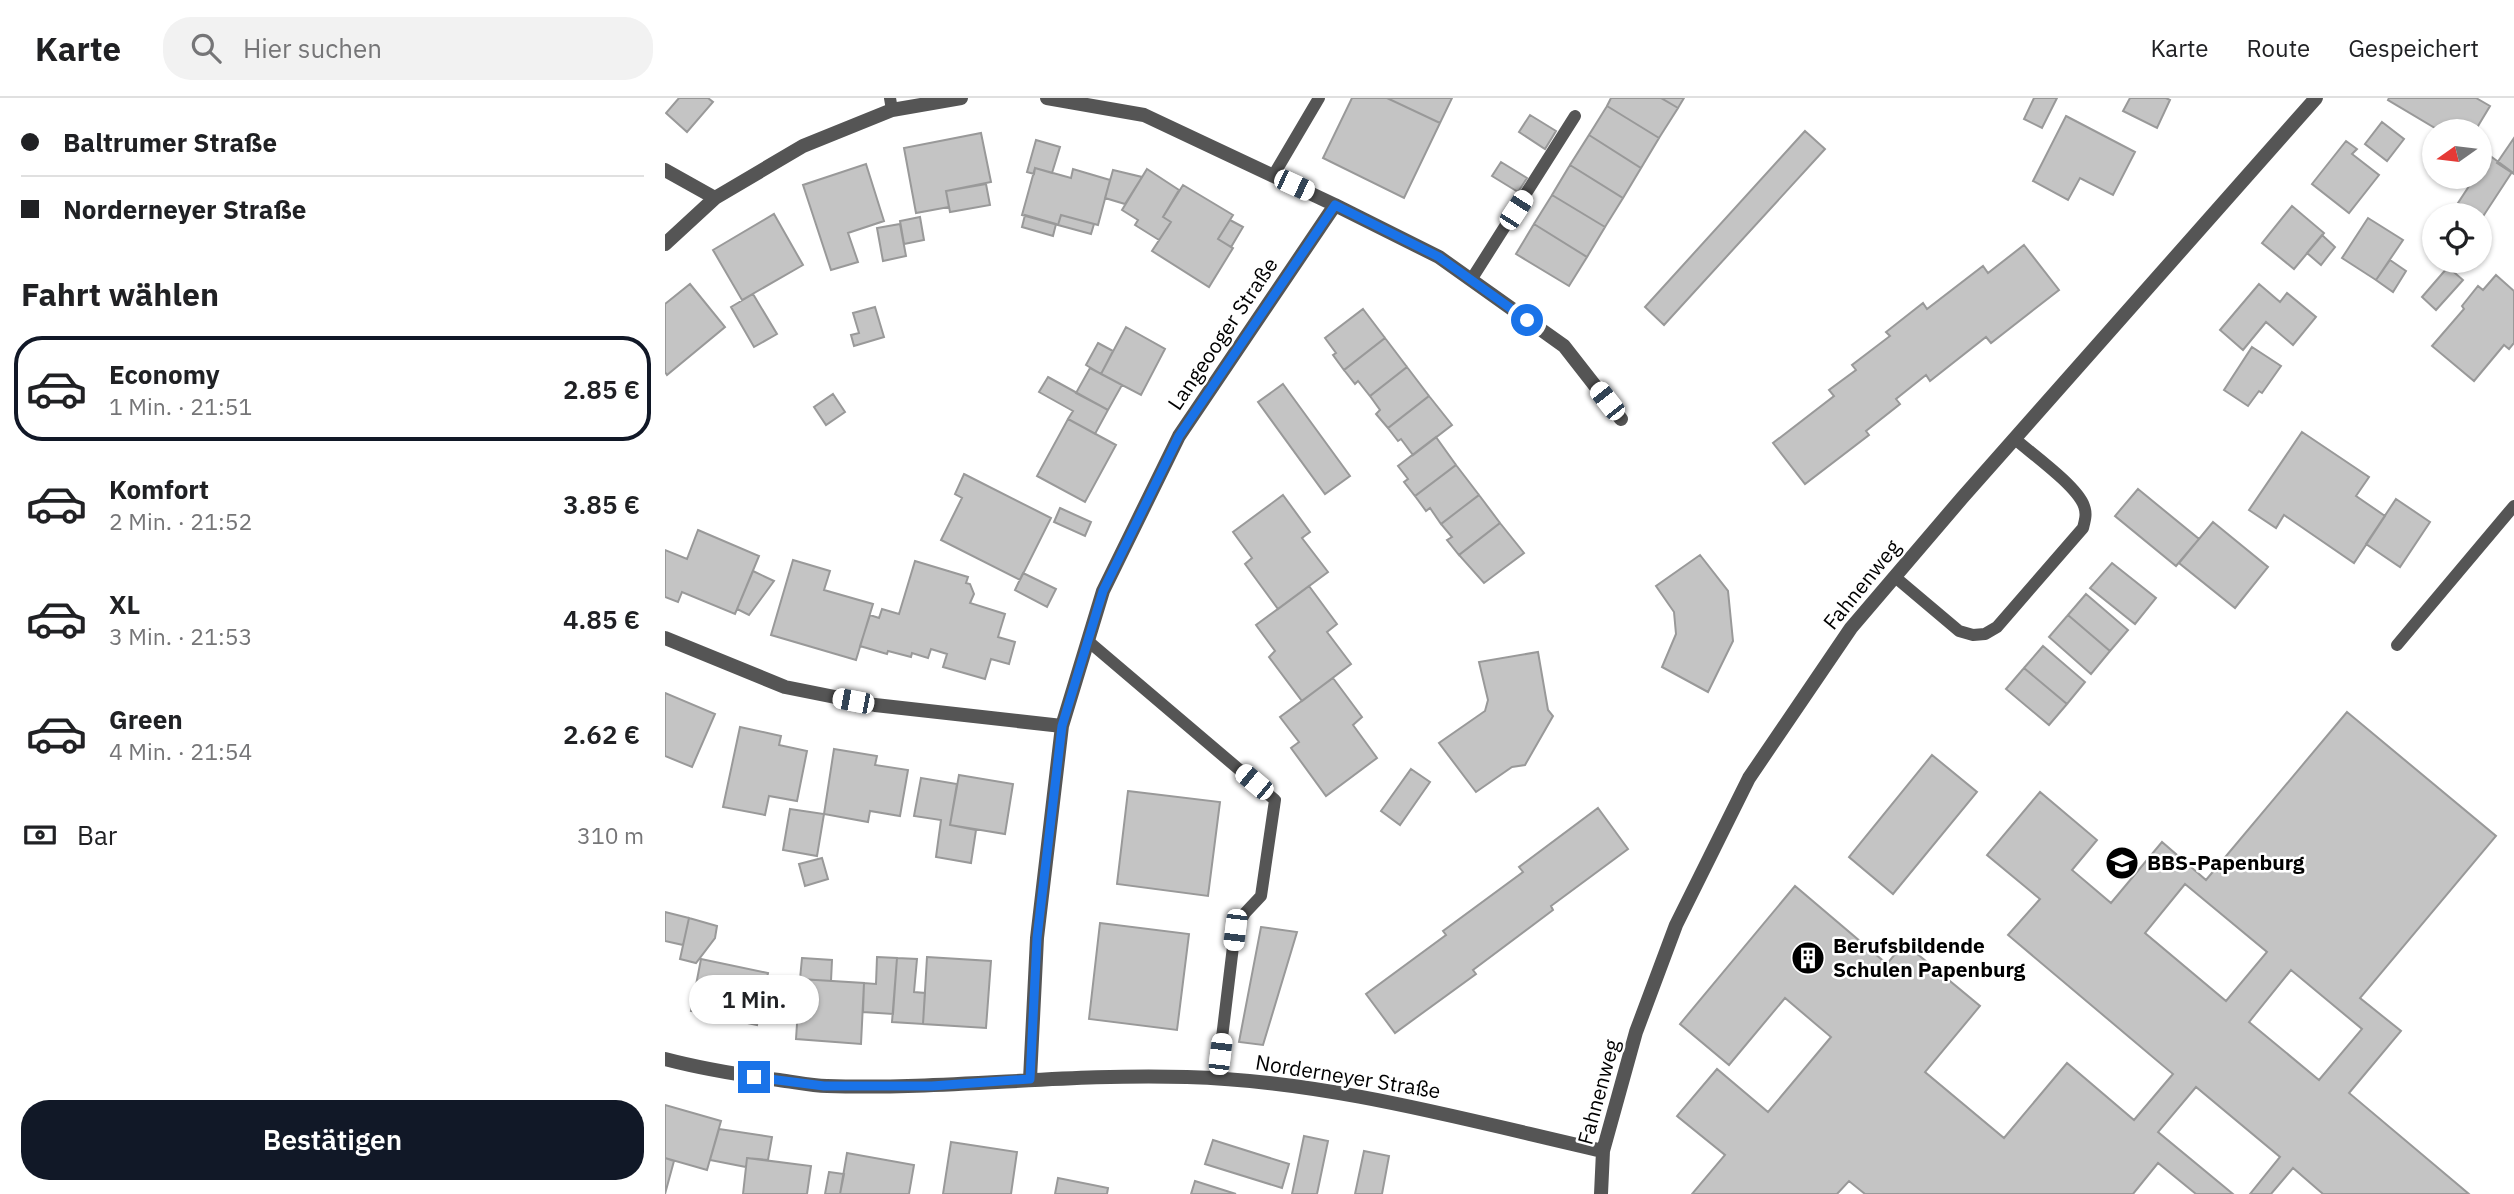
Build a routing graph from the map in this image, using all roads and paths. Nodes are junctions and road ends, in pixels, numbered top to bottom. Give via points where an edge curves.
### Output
1 (961, 98) edge
2 (1047, 98) edge
3 (1319, 98) edge
4 (2316, 98) edge
5 (1069, 100) edge
6 (891, 104) edge
7 (1575, 116) dead end
8 (665, 170) edge
9 (1273, 176) junction
10 (715, 198) junction
11 (1335, 205) junction
12 (665, 244) edge
13 (1471, 280) junction
14 (1621, 419) dead end
15 (2015, 439) junction
16 (2514, 506) edge
17 (1895, 577) junction
18 (665, 638) edge
19 (1088, 641) junction
20 (2397, 645) dead end
21 (1062, 726) junction
22 (665, 1059) edge
23 (1030, 1079) junction
24 (1217, 1079) junction
25 (1603, 1151) junction
26 (1601, 1194) edge

1 - 6 street
2 - 5 street
3 - 9 lane
4 - 15 street, Fahnenweg
5 - 9 street via 1144,115
6 - 10 street via 803,146
7 - 13 lane
8 - 10 street
9 - 11 street
10 - 12 street
11 - 13 street via 1439,257
11 - 19 street, Langeooger Straße via 1179,436 1103,591
13 - 14 street via 1564,346
15 - 17 street, Fahnenweg
15 - 17 lane via 2083,503 2083,528 1985,634 1959,631
16 - 20 lane
17 - 25 street, Fahnenweg via 1851,628 1749,778 1675,925 1636,1032
18 - 21 street via 785,687 875,705
19 - 21 street, Langeooger Straße
19 - 24 lane via 1275,800 1261,897 1235,930
21 - 23 street, Langeooger Straße via 1037,938
22 - 23 street, Norderneyer Straße via 708,1070 824,1086 932,1086
23 - 24 street, Norderneyer Straße
24 - 25 street, Norderneyer Straße via 1282,1084 1400,1104
25 - 26 street, Fahnenweg

